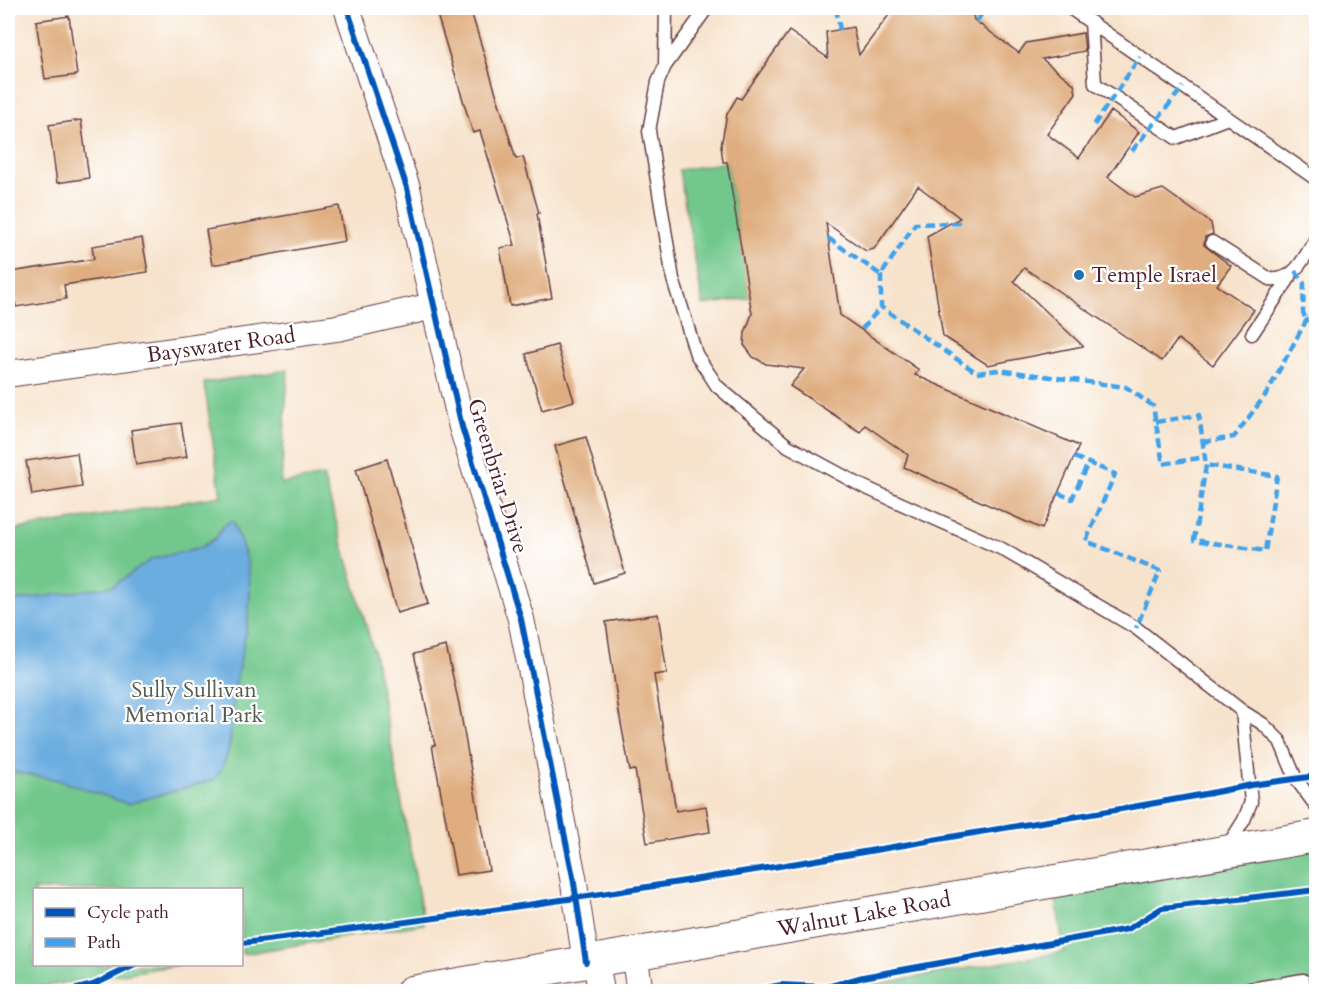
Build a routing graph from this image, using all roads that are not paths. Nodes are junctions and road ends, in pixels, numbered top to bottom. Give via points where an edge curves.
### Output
1 (347, 8) edge
2 (666, 8) edge
3 (707, 8) edge
4 (1070, 8) edge
5 (1091, 22) junction
6 (665, 66) junction
7 (1228, 118) junction
8 (1317, 179) edge
9 (1317, 239) edge
10 (1212, 242) dead end
11 (1290, 277) junction
12 (433, 306) junction
13 (1252, 334) dead end
14 (8, 374) edge
15 (1242, 711) junction
16 (1317, 806) edge
17 (1317, 836) edge
18 (1225, 851) junction
19 (634, 954) junction
20 (591, 962) junction
21 (1317, 977) edge
22 (1305, 986) edge
23 (412, 992) edge
24 (601, 992) edge
25 (640, 992) edge
26 (1233, 992) edge

1 - 12 street, Greenbriar Drive via 407,188
2 - 6 lane
3 - 6 lane
4 - 5 lane
5 - 7 lane
5 - 7 lane via 1095,84 1176,138
6 - 15 lane via 658,82 649,132 673,279 696,354 717,386 788,446 862,486 1002,549 1109,612
7 - 8 lane
9 - 11 lane
10 - 11 lane via 1270,279
11 - 13 lane
12 - 14 street, Bayswater Road via 337,328
12 - 20 street, Greenbriar Drive via 462,427 524,630
15 - 16 lane via 1263,723 1280,741 1296,779
15 - 18 lane via 1251,802
17 - 18 street, Walnut Lake Road
18 - 19 street, Walnut Lake Road
19 - 20 street, Walnut Lake Road
19 - 25 street
20 - 23 street, Walnut Lake Road
20 - 24 street, Greenbriar Drive
21 - 22 lane
22 - 26 lane

